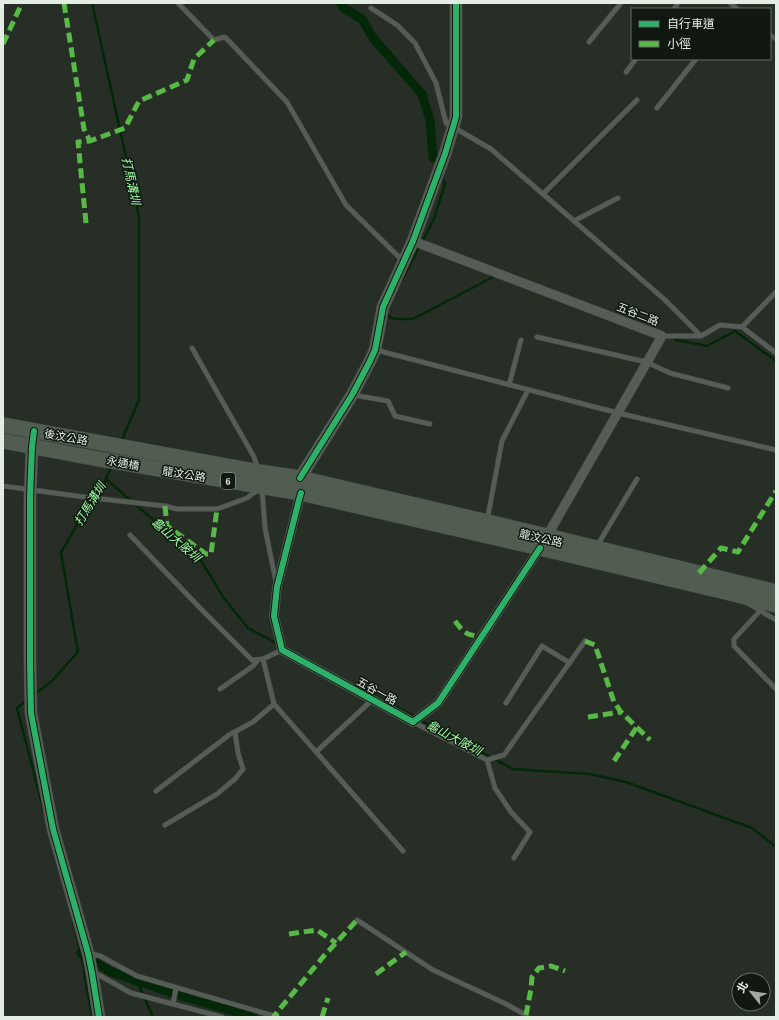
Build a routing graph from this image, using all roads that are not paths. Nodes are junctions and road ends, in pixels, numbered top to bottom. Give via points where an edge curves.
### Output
1 (178, 3) edge
2 (456, 3) edge
3 (621, 3) edge
4 (371, 8) dead end
5 (589, 42) dead end
6 (635, 60) edge
7 (695, 60) edge
8 (626, 72) dead end
9 (637, 100) dead end
10 (657, 108) dead end
11 (452, 127) junction
12 (543, 194) junction
13 (618, 198) dead end
14 (574, 221) junction
15 (416, 242) junction
16 (404, 262) junction
17 (776, 292) edge
18 (742, 327) junction
19 (662, 336) junction
20 (701, 336) junction
21 (537, 338) dead end
22 (521, 340) dead end
23 (192, 348) dead end
24 (375, 350) junction
25 (776, 353) edge
26 (646, 362) junction
27 (508, 385) junction
28 (728, 388) dead end
29 (528, 390) junction
30 (352, 395) junction
31 (618, 413) junction
32 (430, 424) dead end
33 (3, 425) edge
34 (34, 431) junction
35 (3, 441) edge
36 (98, 442) joint
37 (32, 446) junction
38 (776, 450) edge
39 (158, 453) joint
40 (93, 458) joint
41 (154, 468) joint
42 (300, 478) junction
43 (261, 479) junction
44 (637, 479) dead end
45 (3, 486) edge
46 (31, 489) junction
47 (301, 493) junction
48 (487, 522) junction
49 (130, 535) dead end
50 (544, 542) junction
51 (596, 548) junction
52 (277, 586) junction
53 (776, 592) edge
54 (734, 594) junction
55 (776, 605) edge
56 (760, 611) junction
57 (776, 620) edge
58 (585, 641) dead end
59 (282, 650) junction
60 (261, 660) junction
61 (570, 663) junction
62 (220, 689) dead end
63 (776, 689) edge
64 (372, 699) junction
65 (506, 703) dead end
66 (274, 704) junction
67 (413, 722) junction
68 (235, 732) junction
69 (316, 752) junction
70 (488, 760) junction
71 (156, 791) dead end
72 (165, 825) dead end
73 (403, 851) dead end
74 (514, 858) dead end
75 (357, 920) dead end
76 (88, 953) junction
77 (92, 973) junction
78 (176, 988) junction
79 (173, 1004) junction
80 (274, 1016) dead end
81 (99, 1017) edge
82 (222, 1017) edge
83 (525, 1017) edge

1 - 16 lane via 214,40 225,37 287,102 346,205
2 - 11 street via 456,117
3 - 5 lane
4 - 11 lane via 397,25 415,43 436,83 446,123
6 - 8 lane
7 - 10 lane
9 - 12 lane
11 - 12 lane via 491,149
11 - 15 street
12 - 14 lane
13 - 14 lane
14 - 20 lane via 664,299
15 - 16 street
15 - 19 street, 五谷二路
16 - 24 street via 383,307
17 - 18 lane
18 - 20 lane via 720,325
18 - 25 lane
19 - 20 lane
19 - 26 street, 五谷二路
21 - 26 lane
22 - 27 lane
23 - 43 lane via 254,457
24 - 27 lane
24 - 30 street
26 - 28 lane via 670,373
26 - 31 street, 五谷二路
27 - 29 lane
29 - 31 lane
29 - 48 lane via 502,441
30 - 32 lane via 388,400 396,416
30 - 42 street
31 - 38 lane
31 - 50 street, 五谷二路
33 - 34 main road, 6
34 - 36 main road, 後汶公路 / 6
34 - 37 street
35 - 37 main road, 6
36 - 39 main road, 永通橋 / 6
37 - 40 main road, 後汶公路 / 6
37 - 46 street
39 - 43 main road, 龍汶公路 / 6
40 - 41 main road, 永通橋 / 6
41 - 43 main road, 龍汶公路 / 6
42 - 43 main road, 龍汶公路 / 6
42 - 47 main road
42 - 48 main road, 龍汶公路 / 6
43 - 46 lane via 247,498 217,509 177,508
43 - 47 main road, 龍汶公路 / 6
43 - 52 lane via 265,528
44 - 51 lane
45 - 46 lane
46 - 76 street via 31,713 53,829
47 - 50 main road, 龍汶公路 / 6
47 - 52 street
48 - 50 main road, 龍汶公路 / 6
49 - 60 lane via 252,660
50 - 51 main road, 龍汶公路 / 6
50 - 54 main road, 龍汶公路 / 6
50 - 67 street via 438,703
51 - 53 main road, 龍汶公路 / 6
52 - 59 street via 274,616
54 - 55 main road, 龍汶公路 / 6
54 - 56 lane
56 - 57 lane
56 - 63 lane via 734,639 734,646
58 - 61 lane
59 - 60 lane
59 - 64 street, 五谷一路
60 - 62 lane
60 - 66 lane
61 - 65 lane via 542,646
61 - 70 lane via 504,755
64 - 67 street, 五谷一路
64 - 69 lane
66 - 68 lane via 253,722
66 - 69 lane
67 - 70 lane
68 - 71 lane
68 - 72 lane via 243,769 236,780
69 - 73 lane
70 - 74 lane via 495,788 511,812 530,832
75 - 83 lane via 434,970 526,1014
76 - 77 street
76 - 78 lane via 100,956 137,976
77 - 79 lane via 132,993
77 - 81 street
78 - 79 lane
78 - 80 lane
79 - 82 lane

